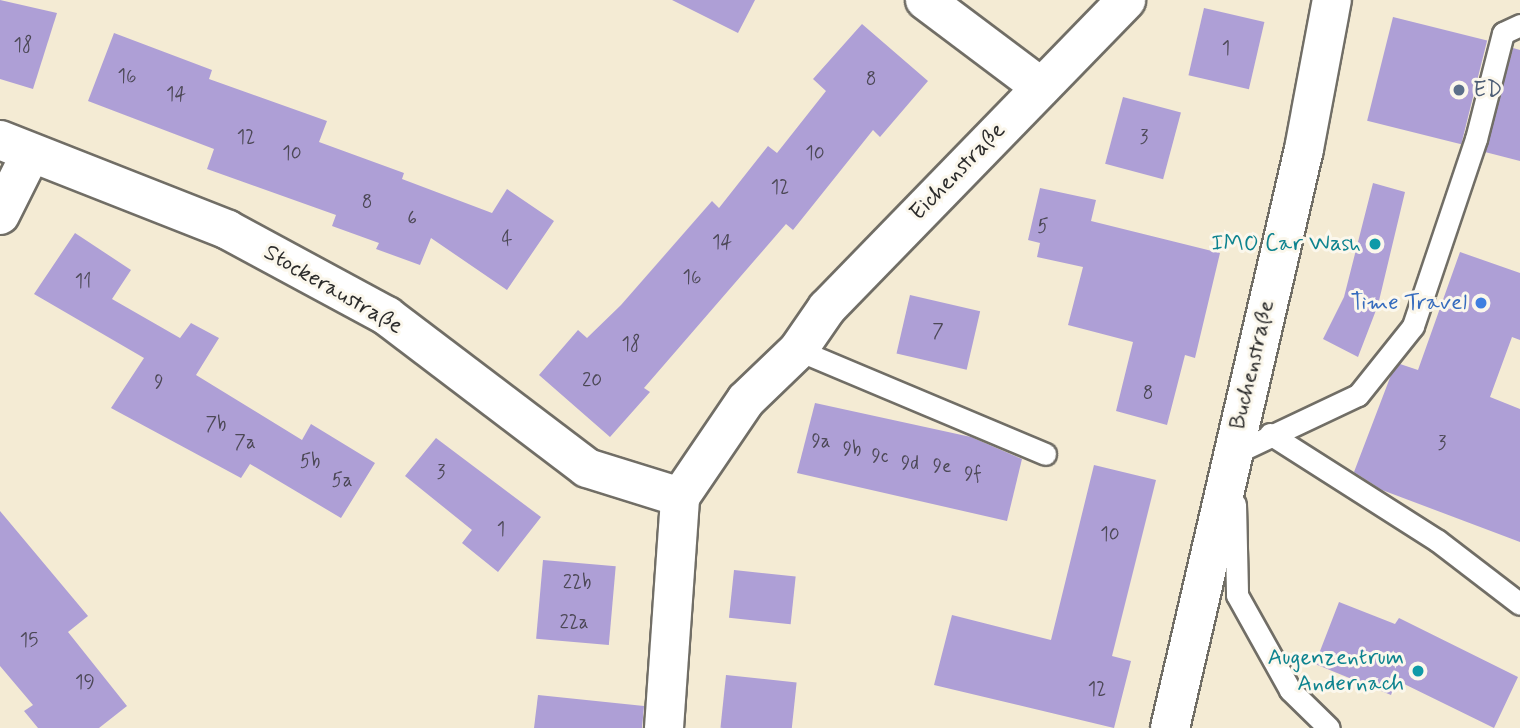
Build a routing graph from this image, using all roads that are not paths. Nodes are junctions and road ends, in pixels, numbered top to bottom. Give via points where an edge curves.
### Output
1 (925, 0) edge
2 (1126, 0) edge
3 (1332, 0) edge
4 (1520, 25) edge
5 (1041, 87) junction
6 (15, 147) edge
7 (0, 215) edge
8 (798, 350) junction
9 (1270, 434) junction
10 (1233, 451) junction
11 (1045, 454) dead end
12 (680, 497) junction
13 (1520, 604) edge
14 (664, 728) edge
15 (1170, 728) edge
16 (1329, 728) edge

1 - 5 street
2 - 5 street, Eichenstraße
3 - 10 street, Buchenstraße
4 - 9 lane via 1503,33 1476,139 1413,326 1358,395
5 - 8 street, Eichenstraße via 827,308
6 - 7 street
6 - 12 street, Stockeraustraße via 228,230 387,316 587,468
8 - 11 lane
8 - 12 street, Eichenstraße via 746,400
9 - 10 lane
9 - 13 lane via 1438,541
10 - 15 street, Buchenstraße
10 - 16 lane via 1237,595 1290,690
12 - 14 street

